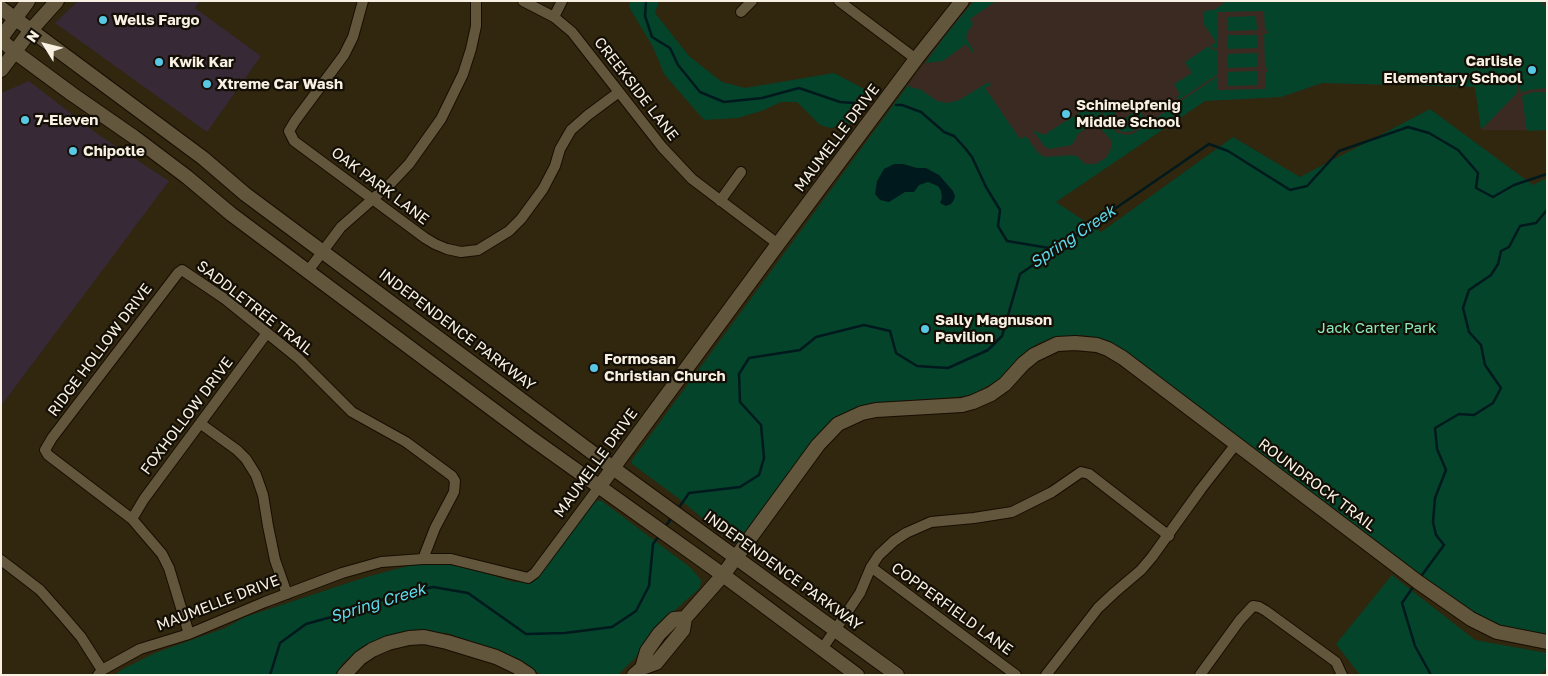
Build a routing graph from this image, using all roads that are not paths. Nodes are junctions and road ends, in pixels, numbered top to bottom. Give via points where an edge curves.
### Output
1 (28, 1) edge
2 (57, 1) edge
3 (363, 1) edge
4 (476, 1) edge
5 (523, 1) edge
6 (562, 1) edge
7 (752, 1) edge
8 (839, 1) edge
9 (962, 1) edge
10 (1, 8) edge
11 (741, 12) dead end
12 (15, 18) junction
13 (554, 18) junction
14 (31, 30) junction
15 (1, 39) edge
16 (15, 52) junction
17 (916, 60) junction
18 (1, 70) edge
19 (619, 92) junction
20 (150, 118) junction
21 (134, 137) junction
22 (740, 172) dead end
23 (372, 199) junction
24 (720, 201) junction
25 (778, 244) junction
26 (323, 251) junction
27 (182, 270) joint
28 (308, 271) junction
29 (267, 333) junction
30 (201, 424) junction
31 (1236, 444) junction
32 (614, 468) junction
33 (599, 487) junction
34 (132, 519) junction
35 (1169, 536) junction
36 (737, 556) junction
37 (424, 559) junction
38 (1, 560) edge
39 (871, 567) junction
40 (723, 576) junction
41 (287, 594) junction
42 (836, 630) junction
43 (189, 634) junction
44 (1547, 642) edge
45 (822, 649) junction
46 (638, 671) edge
47 (100, 672) edge
48 (344, 675) edge
49 (529, 675) edge
50 (857, 675) edge
51 (897, 675) edge
52 (1016, 675) edge
53 (1046, 675) edge
54 (1200, 675) edge
55 (1342, 675) edge

1 - 12 main road
2 - 14 main road
3 - 23 street, OAK PARK LANE via 353,37 344,55 289,131 294,141
4 - 23 street via 476,26 471,49 445,112 409,164
5 - 13 street, CREEKSIDE LANE
6 - 13 street
7 - 11 street
8 - 17 street
9 - 17 main road, MAUMELLE DRIVE
10 - 12 main road, INDEPENDENCE PARKWAY
12 - 14 main road, INDEPENDENCE PARKWAY
12 - 15 main road
13 - 19 street, CREEKSIDE LANE via 581,42
14 - 16 main road
14 - 20 main road, INDEPENDENCE PARKWAY
15 - 16 main road
16 - 18 main road
16 - 21 main road
17 - 25 main road, MAUMELLE DRIVE
19 - 23 street, OAK PARK LANE via 571,130 543,189 521,219 502,236 478,250 461,252 435,244
19 - 24 street, CREEKSIDE LANE via 674,162
20 - 21 main road
20 - 26 main road, INDEPENDENCE PARKWAY
21 - 28 main road
22 - 24 street
23 - 26 street via 341,227
24 - 25 street, CREEKSIDE LANE
25 - 32 main road, MAUMELLE DRIVE
26 - 28 street
26 - 32 main road, INDEPENDENCE PARKWAY
27 - 29 street, SADDLETREE TRAIL
27 - 34 street, RIDGE HOLLOW DRIVE via 45,450
28 - 33 main road
29 - 30 street, FOXHOLLOW DRIVE
29 - 37 street, SADDLETREE TRAIL via 298,358 352,412 406,442 452,476 454,492 435,528
30 - 34 street, FOXHOLLOW DRIVE
30 - 41 street via 246,459 256,475 264,495 275,560
31 - 35 street
31 - 36 main road, ROUNDROCK TRAIL via 1108,349 1075,342 1057,344 1034,355 1005,384 973,402 876,410 838,424 818,445
31 - 44 main road, ROUNDROCK TRAIL via 1471,619 1503,634
32 - 33 main road, MAUMELLE DRIVE
32 - 36 main road, INDEPENDENCE PARKWAY
33 - 37 street, MAUMELLE DRIVE via 528,578 451,559
33 - 40 main road
34 - 43 street via 162,554 169,568
35 - 39 street via 1089,474 1080,472 1052,492 1012,512 931,522 918,527 894,541
35 - 53 street via 1141,570 1098,608
36 - 40 main road
36 - 42 main road, INDEPENDENCE PARKWAY
37 - 41 street, MAUMELLE DRIVE via 367,566
38 - 47 street via 40,590 63,616 81,637
39 - 42 street via 860,593
39 - 52 street, COPPERFIELD LANE
40 - 45 main road
40 - 46 main road via 684,618 674,619 659,634
41 - 43 street, MAUMELLE DRIVE
42 - 45 street
42 - 51 main road, INDEPENDENCE PARKWAY
43 - 47 street, MAUMELLE DRIVE via 140,649
45 - 50 main road
48 - 49 main road via 360,658 380,646 424,637 496,657
54 - 55 street via 1253,606 1266,611 1336,662

